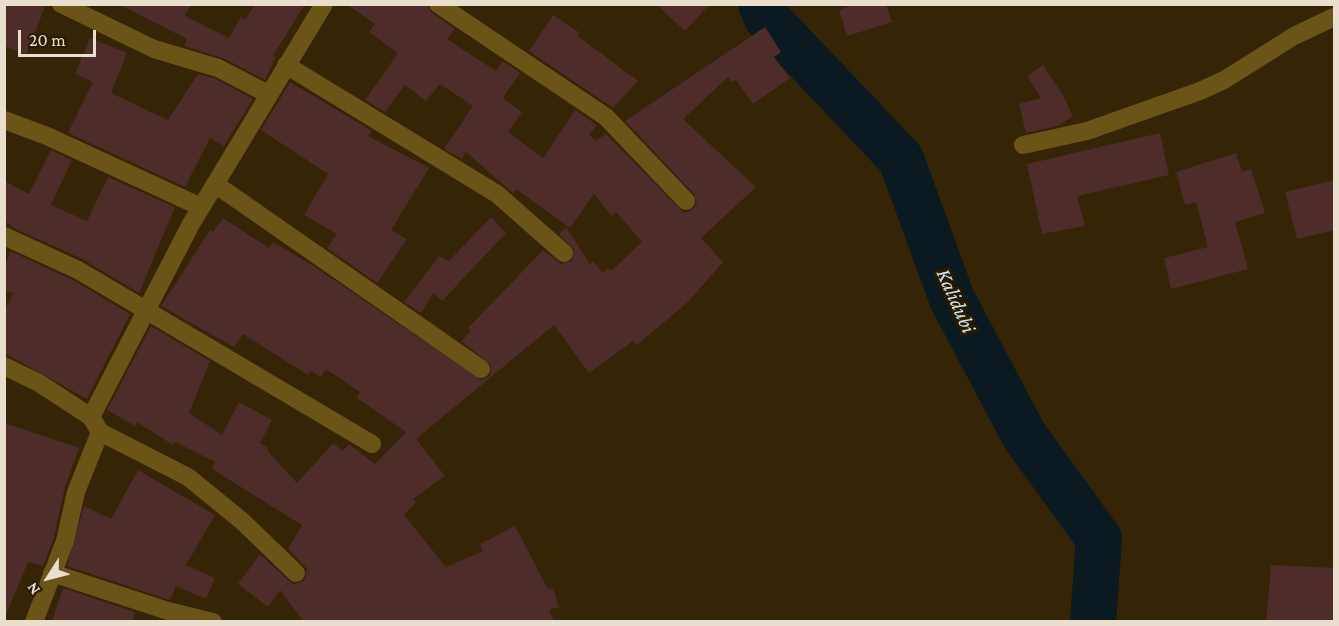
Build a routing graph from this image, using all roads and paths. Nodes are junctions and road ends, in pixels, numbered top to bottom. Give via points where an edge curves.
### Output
1 (61, 4) edge
2 (324, 4) edge
3 (438, 4) edge
4 (1335, 17) edge
5 (286, 65) junction
6 (268, 94) junction
7 (4, 120) edge
8 (1023, 145) dead end
9 (215, 184) junction
10 (686, 201) dead end
11 (201, 207) junction
12 (4, 236) edge
13 (564, 253) dead end
14 (146, 309) junction
15 (4, 366) edge
16 (481, 369) dead end
17 (95, 425) junction
18 (372, 444) dead end
19 (52, 573) junction
20 (296, 573) dead end
21 (34, 621) edge
22 (213, 621) edge

1 - 6 street via 154,49 218,68
2 - 5 street
3 - 10 street via 606,117
4 - 8 street via 1294,36 1200,92 1087,131
5 - 6 street
5 - 13 street via 497,194
6 - 9 street
7 - 11 street
9 - 11 street
9 - 16 street
11 - 14 street
12 - 14 street via 78,270
14 - 17 street
14 - 18 street
15 - 17 street via 39,383
17 - 19 street via 65,541
17 - 20 street via 188,477
19 - 21 street
19 - 22 street via 168,611

